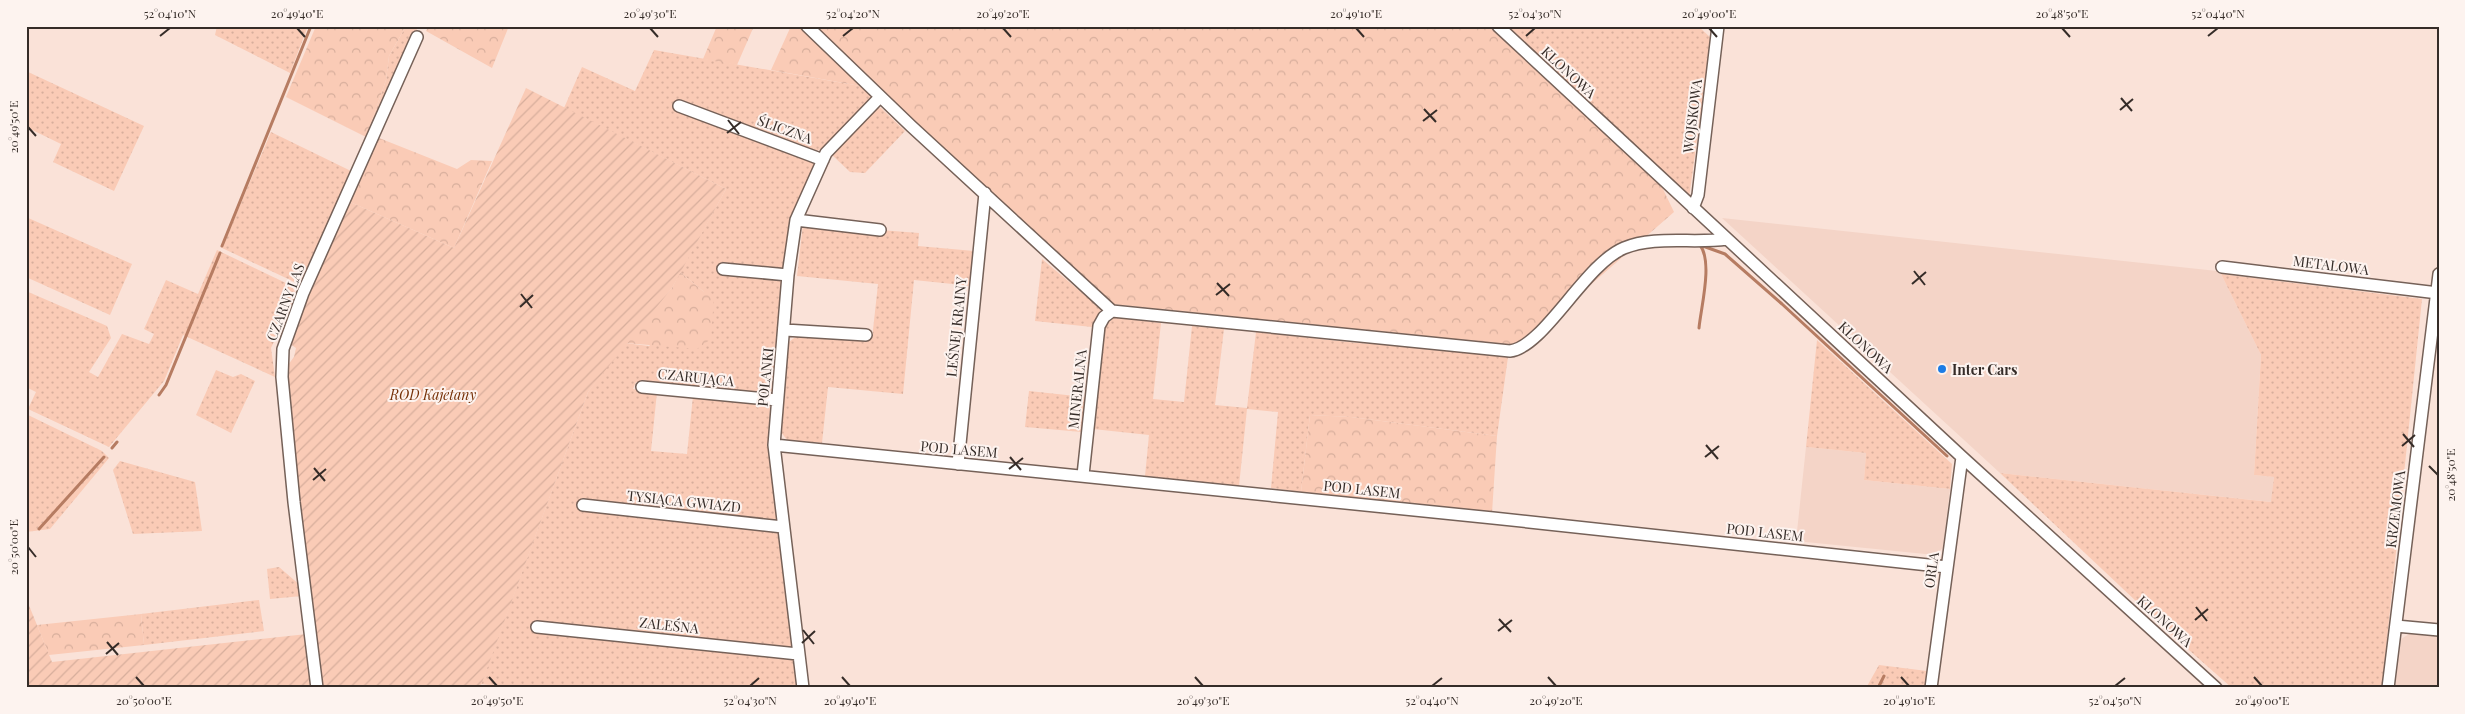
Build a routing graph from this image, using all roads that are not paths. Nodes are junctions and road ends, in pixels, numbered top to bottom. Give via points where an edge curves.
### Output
1 (807, 26) edge
2 (1498, 26) edge
3 (1718, 26) edge
4 (417, 37) dead end
5 (880, 97) junction
6 (679, 106) dead end
7 (823, 160) junction
8 (985, 193) junction
9 (1693, 208) junction
10 (796, 220) junction
11 (880, 230) dead end
12 (1727, 239) junction
13 (2222, 267) dead end
14 (723, 269) dead end
15 (2439, 274) edge
16 (788, 276) junction
17 (2438, 293) edge
18 (1112, 311) junction
19 (785, 330) junction
20 (866, 335) dead end
21 (642, 386) dead end
22 (777, 400) junction
23 (774, 445) junction
24 (1962, 457) junction
25 (958, 464) junction
26 (1082, 475) junction
27 (583, 505) dead end
28 (783, 527) junction
29 (1947, 567) junction
30 (2396, 626) junction
31 (536, 627) dead end
32 (2439, 630) edge
33 (798, 654) junction
34 (803, 687) edge
35 (317, 688) edge
36 (815, 688) edge
37 (1931, 688) edge
38 (2216, 688) edge
39 (2388, 688) edge

1 - 5 street
2 - 9 street, KLONOWA
3 - 9 street, WOJSKOWA via 1698,196
4 - 35 street, CZARNY LAS via 303,292 283,349 282,377 294,502
5 - 7 street, POLANKI
5 - 8 street
6 - 7 street, ŚLICZNA
7 - 10 street, POLANKI
8 - 18 street
8 - 25 street, LEŚNEJ KRAINY
9 - 12 street, KLONOWA
10 - 11 street
10 - 16 street, POLANKI
12 - 18 street via 1625,247 1598,266 1534,338 1518,350 1510,351
12 - 24 street, KLONOWA
13 - 17 street, METALOWA
14 - 16 street
15 - 17 street, KRZEMOWA
16 - 19 street, POLANKI
17 - 30 street, KRZEMOWA
18 - 26 street, MINERALNA via 1099,326
19 - 20 street
19 - 22 street, POLANKI
21 - 22 street, CZARUJĄCA
22 - 23 street, POLANKI
23 - 25 street, POD LASEM
23 - 28 street, POLANKI
24 - 29 street, ORLA
24 - 38 street, KLONOWA
25 - 26 street, POD LASEM
26 - 29 street, POD LASEM
27 - 28 street, TYSIĄCA GWIAZD
28 - 33 street, POLANKI
29 - 37 street, ORLA
30 - 32 street
30 - 39 street, KRZEMOWA
31 - 33 street, ZALEŚNA
33 - 34 street, POLANKI
34 - 36 street

